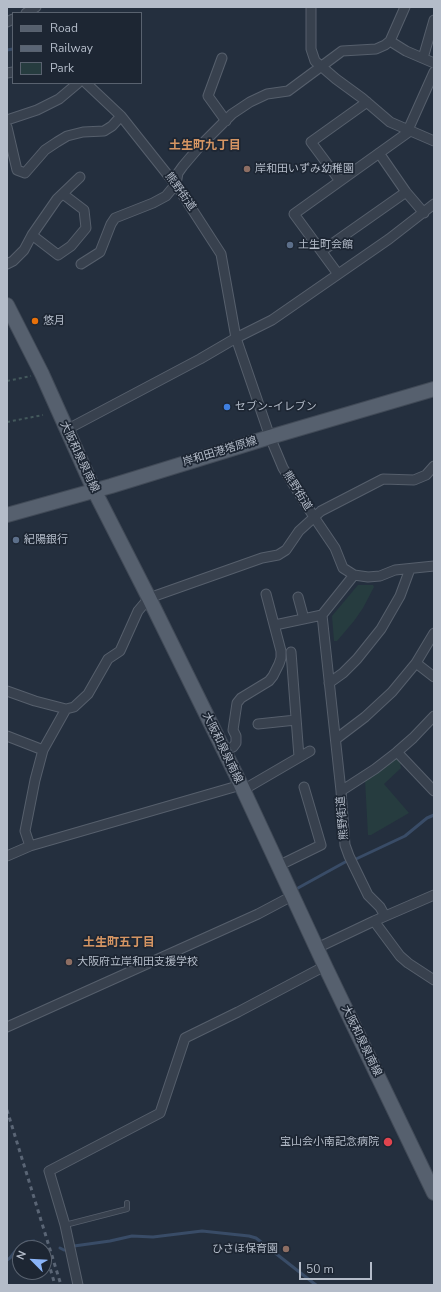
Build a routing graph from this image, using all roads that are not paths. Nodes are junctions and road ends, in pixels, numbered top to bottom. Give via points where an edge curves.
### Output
1 (311, 7) edge
2 (405, 7) edge
3 (434, 20) edge
4 (390, 41) junction
5 (222, 58) dead end
6 (423, 58) junction
7 (434, 63) edge
8 (322, 66) junction
9 (434, 72) edge
10 (77, 84) edge
11 (87, 84) edge
12 (367, 102) junction
13 (121, 116) junction
14 (7, 120) edge
15 (226, 121) junction
16 (7, 128) edge
17 (409, 130) junction
18 (434, 141) edge
19 (380, 154) junction
20 (80, 177) dead end
21 (340, 181) junction
22 (176, 184) junction
23 (406, 192) junction
24 (63, 194) junction
25 (430, 209) edge
26 (32, 235) junction
27 (322, 251) junction
28 (7, 264) edge
29 (81, 264) dead end
30 (338, 274) junction
31 (7, 305) edge
32 (236, 338) junction
33 (434, 389) edge
34 (66, 430) junction
35 (270, 437) junction
36 (434, 466) edge
37 (94, 490) junction
38 (7, 515) edge
39 (314, 518) junction
40 (434, 566) edge
41 (410, 569) junction
42 (354, 574) junction
43 (266, 594) dead end
44 (298, 597) dead end
45 (149, 598) junction
46 (322, 615) junction
47 (304, 619) junction
48 (275, 625) junction
49 (434, 633) edge
50 (291, 652) dead end
51 (416, 663) junction
52 (434, 677) edge
53 (329, 683) junction
54 (7, 690) edge
55 (66, 709) junction
56 (296, 720) junction
57 (432, 722) edge
58 (258, 724) dead end
59 (7, 736) edge
60 (336, 739) junction
61 (43, 750) junction
62 (224, 751) junction
63 (310, 751) dead end
64 (397, 752) junction
65 (299, 757) junction
66 (304, 787) dead end
67 (242, 788) junction
68 (341, 790) junction
69 (434, 791) edge
70 (30, 846) junction
71 (7, 856) edge
72 (278, 866) junction
73 (434, 895) edge
74 (292, 896) junction
75 (385, 916) junction
76 (374, 921) junction
77 (317, 948) junction
78 (325, 966) junction
79 (434, 980) edge
80 (7, 1027) edge
81 (434, 1193) edge
82 (127, 1203) dead end
83 (65, 1225) junction
84 (78, 1285) edge

1 - 8 street via 311,49 315,61
2 - 4 street
3 - 6 street
4 - 6 street
4 - 8 street via 376,49 342,51
5 - 15 street via 208,96
6 - 7 street
8 - 12 street
8 - 15 street via 288,91 267,94 250,102
9 - 17 street
10 - 14 street via 59,99
11 - 13 street, 熊野街道
12 - 17 street via 390,122
12 - 21 street via 311,142
13 - 16 street via 104,130 67,136 56,142 45,150 25,173 17,170
13 - 22 street, 熊野街道
15 - 22 street via 183,166 178,173
17 - 18 street
17 - 19 street
19 - 21 street
19 - 23 street
20 - 24 street
21 - 27 street via 294,214
22 - 29 street via 166,196 115,218 100,252
22 - 32 street, 熊野街道 via 221,254
23 - 25 street
23 - 27 street
24 - 26 street
24 - 26 street via 84,210 86,228 71,246 58,255
25 - 30 street
26 - 28 street via 24,250
27 - 30 street
30 - 32 street via 272,320
31 - 34 main road, 大阪和泉泉南線 via 42,374
32 - 34 street
32 - 35 street, 熊野街道
33 - 35 main road, 岸和田港塔原線
34 - 37 main road, 大阪和泉泉南線
35 - 37 main road, 岸和田港塔原線
35 - 39 street, 熊野街道 via 283,468
36 - 39 street via 426,476 414,480 383,479 321,511
37 - 38 main road, 岸和田港塔原線
37 - 45 main road, 大阪和泉泉南線
39 - 42 street, 熊野街道 via 335,548 343,568
39 - 45 street via 299,531 286,550 278,555 262,558
40 - 41 street
41 - 42 street via 395,570 380,576
41 - 53 street via 400,596 381,629 358,659
42 - 46 street
43 - 48 street
44 - 47 street
45 - 55 street via 138,611 120,651 108,659 88,694 74,707
45 - 62 main road, 大阪和泉泉南線
46 - 47 street
46 - 53 street, 熊野街道
47 - 48 street
48 - 62 street via 281,651 279,664 269,681 241,698 233,730 236,742 234,747
49 - 51 street
50 - 56 street
51 - 52 street
51 - 60 street via 379,705
53 - 60 street, 熊野街道
54 - 55 street via 35,702
55 - 61 street
56 - 58 street
56 - 65 street
57 - 64 street
59 - 61 street
60 - 68 street, 熊野街道
61 - 70 street via 25,831
62 - 67 main road, 大阪和泉泉南線
63 - 65 street
64 - 68 street
64 - 69 street
65 - 67 street
66 - 72 street via 321,845
67 - 70 street
67 - 72 main road, 大阪和泉泉南線
68 - 75 street, 熊野街道 via 345,845 368,895
70 - 71 street
72 - 74 main road, 大阪和泉泉南線
73 - 75 street
74 - 77 main road, 大阪和泉泉南線
74 - 80 street via 258,914
75 - 76 street
76 - 77 street
76 - 79 street via 404,960
77 - 78 main road, 大阪和泉泉南線
78 - 81 main road, 大阪和泉泉南線
78 - 83 street via 185,1038 160,1112 49,1171
82 - 83 lane via 127,1209
83 - 84 street

